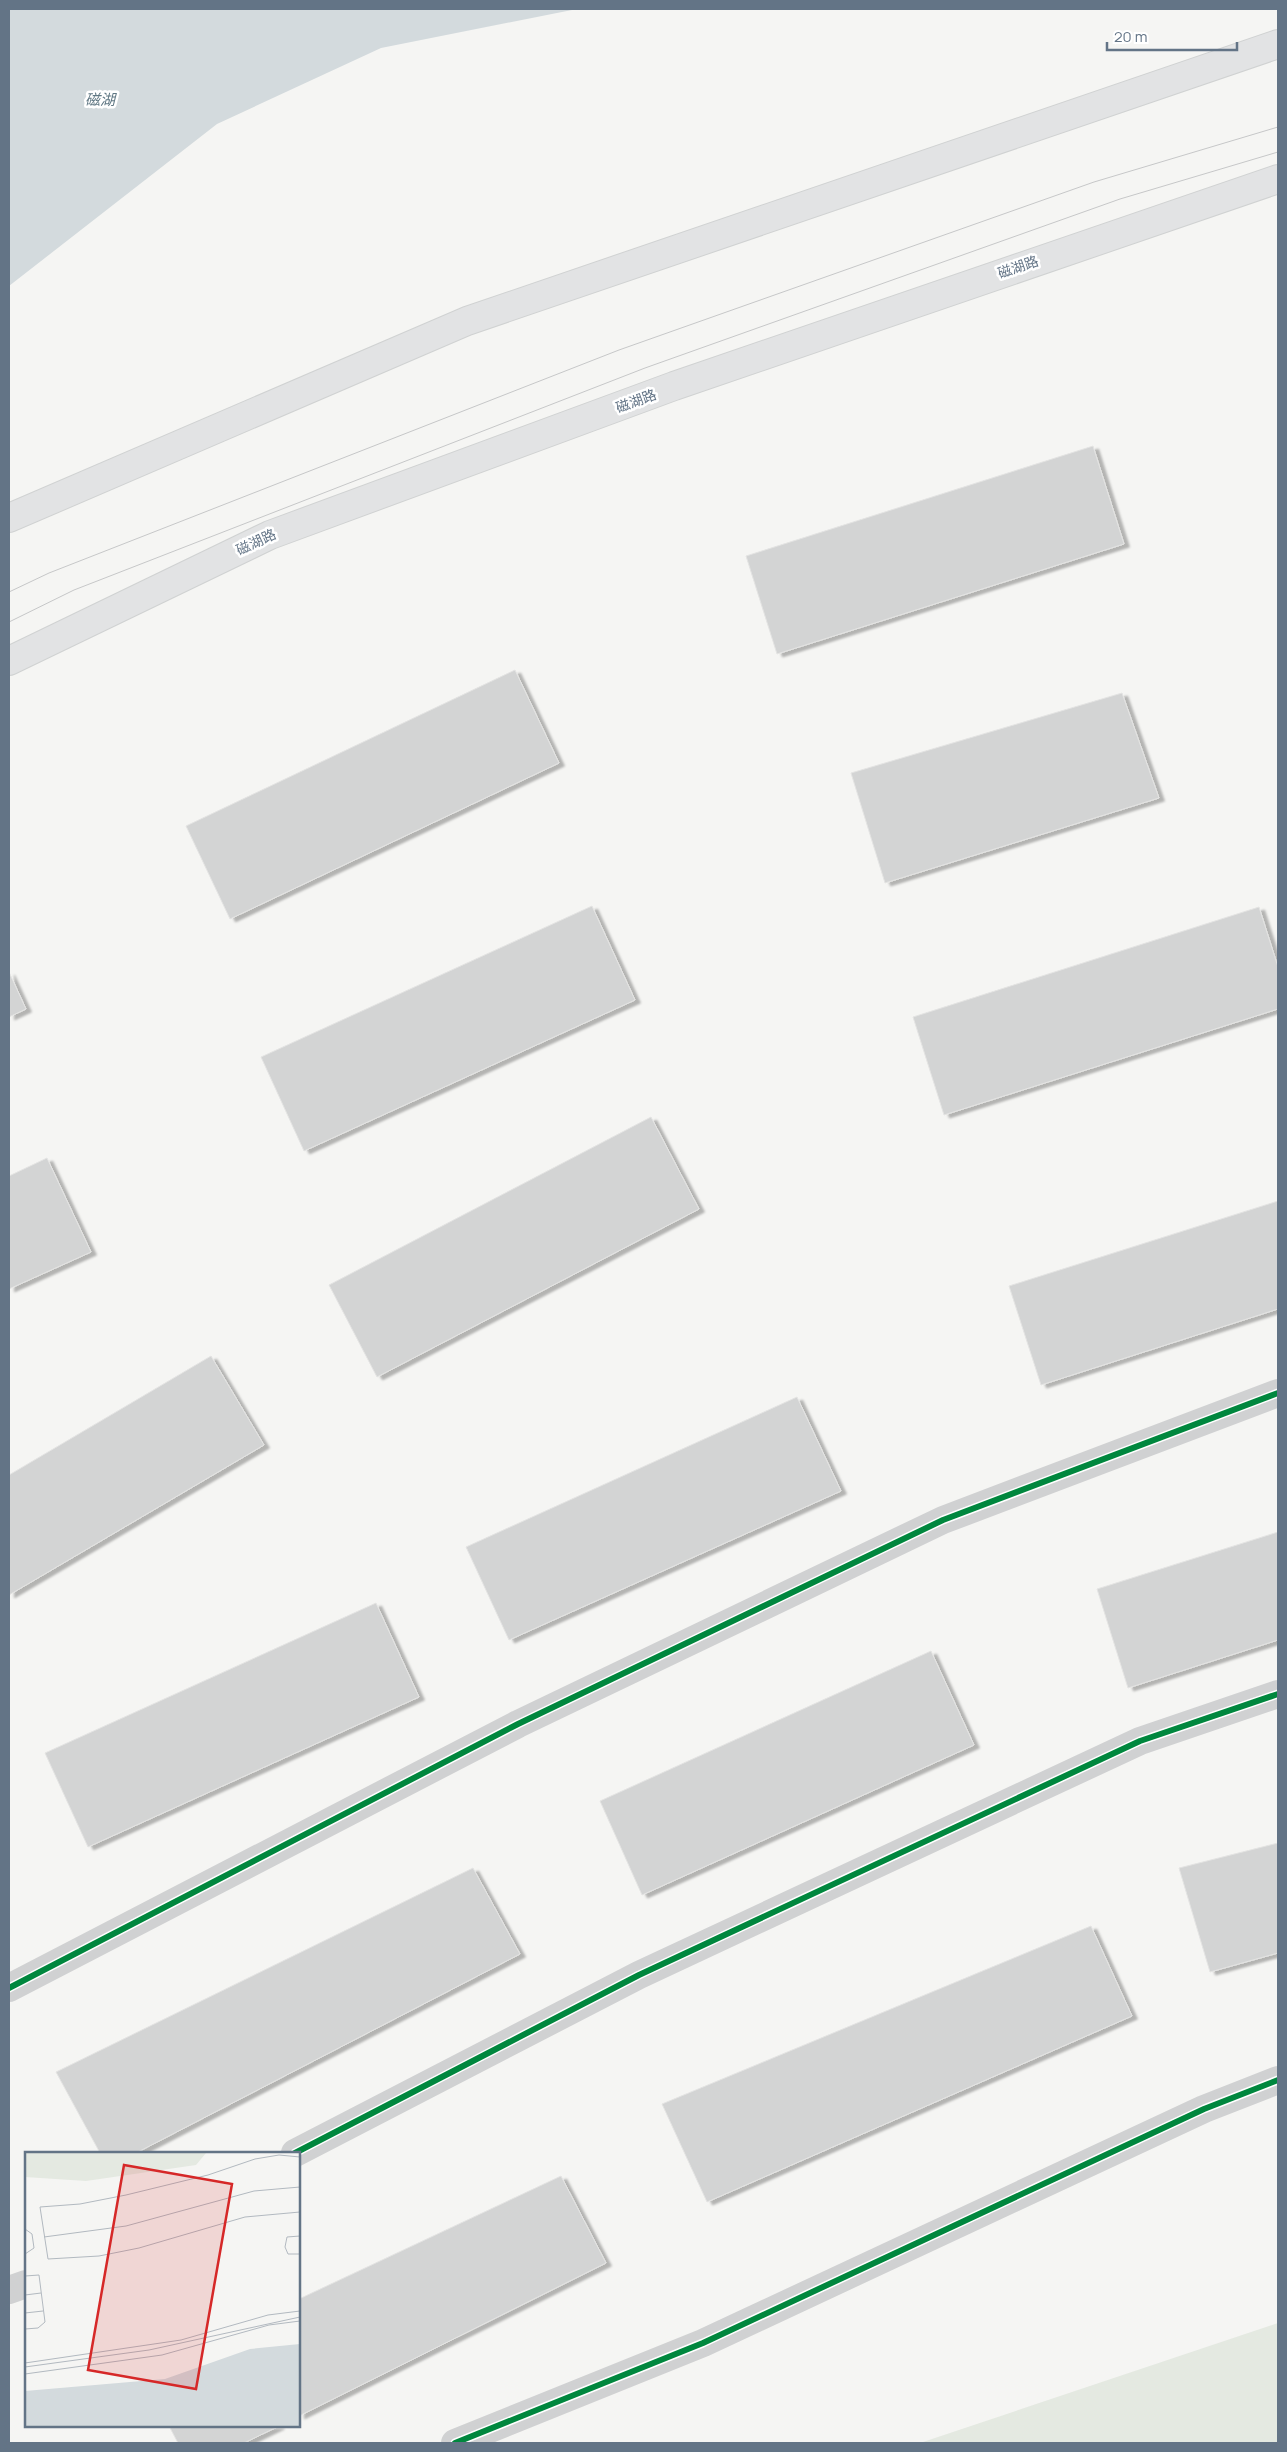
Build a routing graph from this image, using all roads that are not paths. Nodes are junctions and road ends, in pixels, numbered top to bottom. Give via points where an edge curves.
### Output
1 (1278, 44) edge
2 (1278, 179) edge
3 (9, 518) edge
4 (9, 661) edge
5 (1278, 1393) edge
6 (1278, 1694) edge
7 (9, 1988) edge
8 (1278, 2080) edge
9 (297, 2152) edge
10 (25, 2284) edge
11 (9, 2290) edge
12 (455, 2443) edge

1 - 3 main road via 467,321
2 - 4 main road, 磁湖路 via 674,386 270,535
5 - 7 street via 943,1520 518,1724
6 - 9 street via 1140,1741 639,1975
8 - 12 street via 1204,2109 703,2342
10 - 11 street

